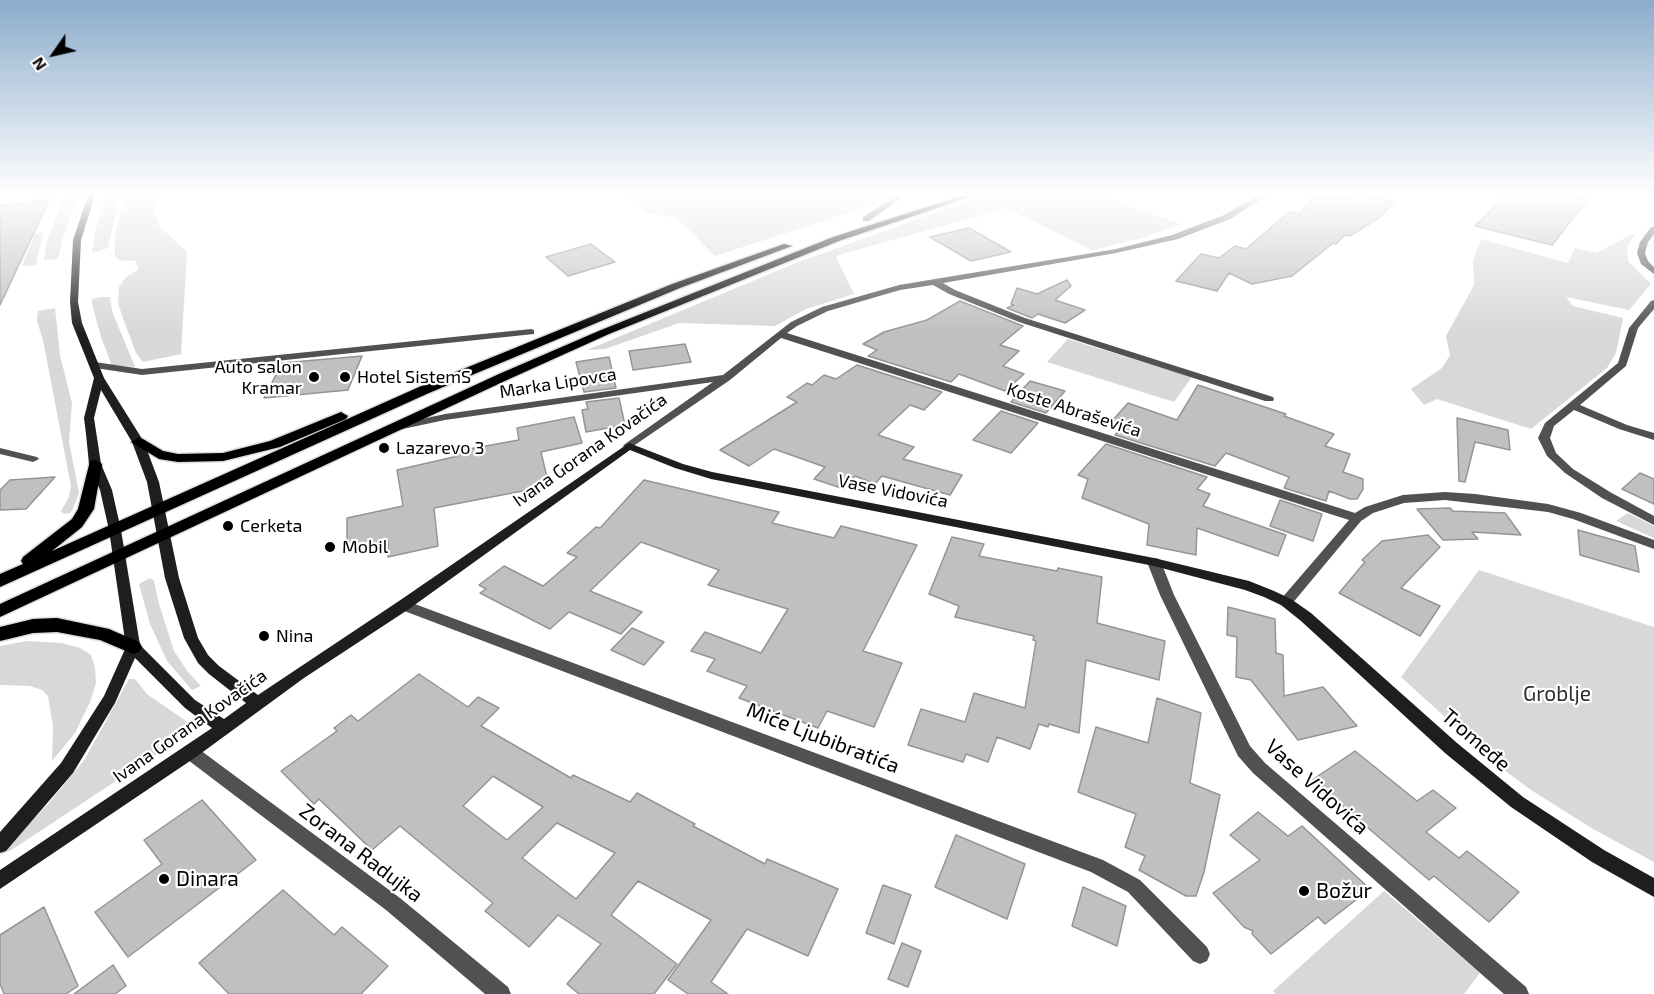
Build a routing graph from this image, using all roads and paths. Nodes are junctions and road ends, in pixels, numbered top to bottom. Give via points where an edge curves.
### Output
1 (77, 241) edge
2 (803, 241) edge
3 (830, 241) edge
4 (1157, 241) edge
5 (1644, 241) edge
6 (1654, 272) edge
7 (933, 281) junction
8 (1654, 303) edge
9 (531, 332) dead end
10 (780, 334) junction
11 (95, 365) junction
12 (99, 378) junction
13 (726, 378) junction
14 (424, 390) junction
15 (1269, 399) dead end
16 (1571, 405) junction
17 (397, 427) junction
18 (1654, 437) edge
19 (138, 442) junction
20 (629, 446) junction
21 (0, 451) edge
22 (33, 459) dead end
23 (95, 464) junction
24 (159, 510) junction
25 (1357, 518) junction
26 (1654, 521) edge
27 (115, 530) junction
28 (162, 534) junction
29 (1654, 544) edge
30 (119, 554) junction
31 (1154, 562) junction
32 (0, 580) edge
33 (1286, 602) junction
34 (404, 605) junction
35 (0, 611) edge
36 (0, 634) edge
37 (133, 646) junction
38 (257, 703) junction
39 (225, 728) junction
40 (190, 752) junction
41 (0, 844) edge
42 (0, 880) edge
43 (1654, 888) edge
44 (1200, 954) dead end
45 (501, 994) edge
46 (1519, 994) edge

1 - 11 street via 77,323
2 - 14 main road via 676,286
3 - 17 main road via 503,376
4 - 7 street, Ivana Gorana Kovačića
5 - 6 street via 1641,253
7 - 10 street, Ivana Gorana Kovačića via 846,302 810,316
7 - 15 street via 1022,320
8 - 16 street via 1635,328 1623,364
9 - 11 street via 142,372
10 - 13 street, Ivana Gorana Kovačića
10 - 25 street, Koste Abraševića
11 - 12 street
12 - 19 street
12 - 23 street via 89,418
13 - 17 street, Marka Lipovca
13 - 20 street, Ivana Gorana Kovačića
14 - 19 main road via 376,402 275,444 239,454 178,458 159,455
14 - 24 main road
16 - 18 street
16 - 26 street via 1546,431 1544,438 1551,454 1582,481
17 - 28 main road
19 - 24 street
20 - 31 street, Vase Vidovića via 711,475
20 - 34 street, Ivana Gorana Kovačića
21 - 22 street
23 - 27 street
23 - 32 main road via 86,508 77,523
24 - 27 main road
24 - 28 street
25 - 29 street via 1404,499 1475,498 1548,508
25 - 33 street
27 - 30 street
27 - 32 main road
28 - 30 main road
28 - 38 street via 191,639 218,674
30 - 35 main road
30 - 37 street
31 - 33 street, Vase Vidovića via 1249,586
31 - 46 street, Vase Vidovića via 1244,751 1258,768
33 - 43 street, Tromeđe via 1517,802
34 - 38 street, Ivana Gorana Kovačića
34 - 44 street, Miće Ljubibratića via 1097,866 1134,886
36 - 37 main road via 57,625 103,634
37 - 39 street via 190,705
37 - 41 street via 110,699 67,768
38 - 39 street, Ivana Gorana Kovačića
39 - 40 street, Ivana Gorana Kovačića
40 - 42 street, Ivana Gorana Kovačića
40 - 45 street, Zorana Radujka via 393,904

